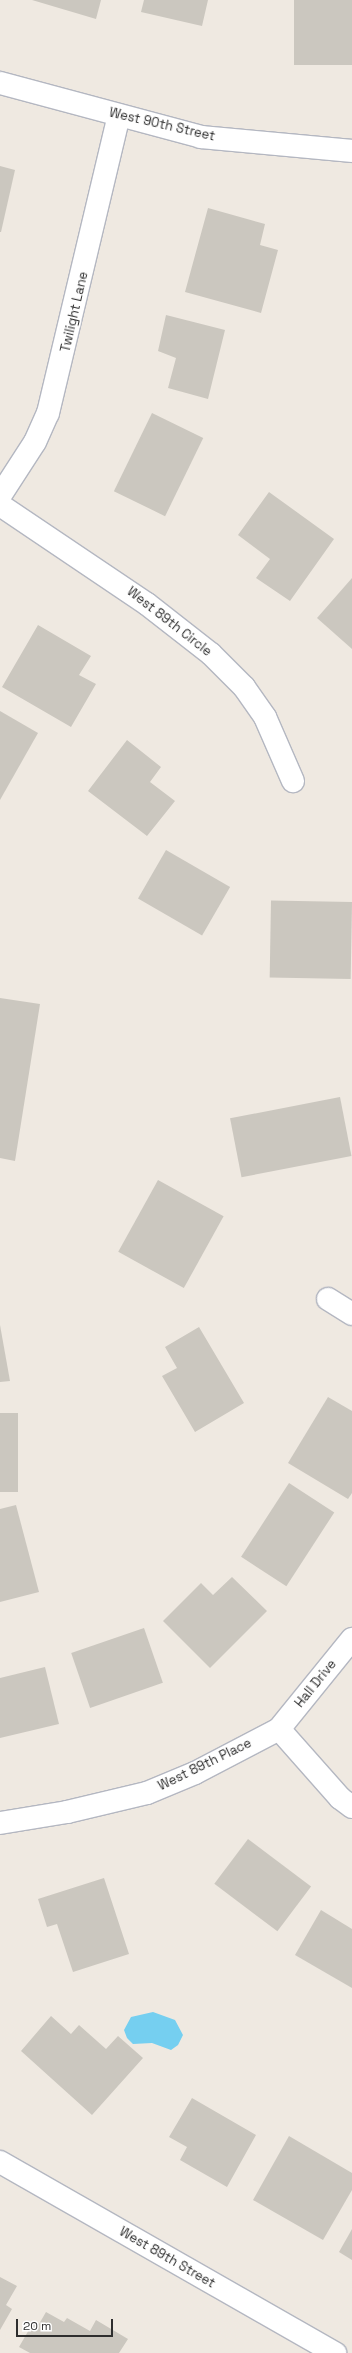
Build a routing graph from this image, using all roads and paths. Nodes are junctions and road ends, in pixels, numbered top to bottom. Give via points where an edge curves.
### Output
1 (0, 83) edge
2 (119, 115) junction
3 (352, 151) edge
4 (0, 496) edge
5 (0, 505) edge
6 (293, 780) dead end
7 (328, 1298) dead end
8 (352, 1314) edge
9 (352, 1639) edge
10 (280, 1729) junction
11 (352, 1807) edge
12 (0, 1823) edge
13 (0, 2162) edge
14 (335, 2353) edge

1 - 2 street, West 90th Street
2 - 3 street, West 90th Street via 201,137
2 - 4 street, Twilight Lane via 48,413 35,442
5 - 6 street, West 89th Circle via 147,604 211,654 244,687 265,717
7 - 8 street
9 - 10 street, Hall Drive
10 - 11 street via 340,1798
10 - 12 street, West 89th Place via 195,1773 147,1793 67,1812
13 - 14 street, West 89th Street

